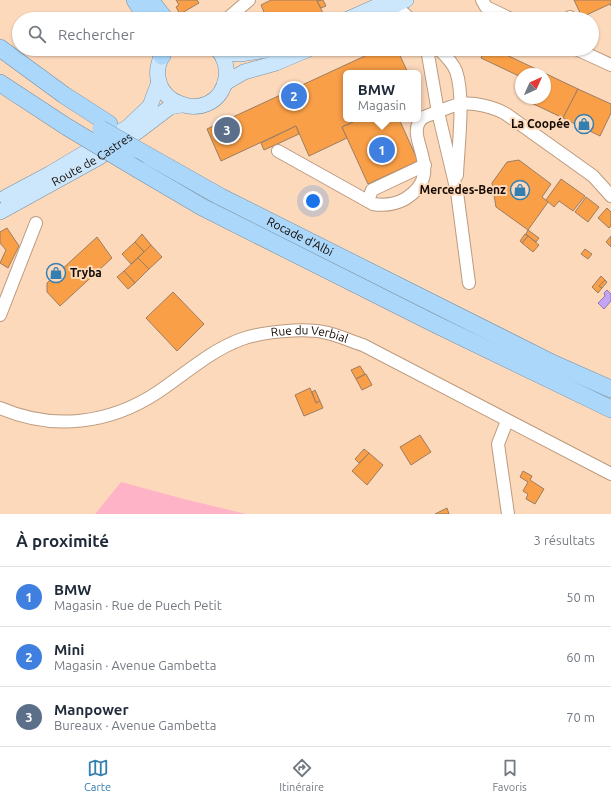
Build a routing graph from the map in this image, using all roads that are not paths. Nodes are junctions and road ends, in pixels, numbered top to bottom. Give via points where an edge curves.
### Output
1 (135, 0) edge
2 (150, 0) edge
3 (248, 0) edge
4 (415, 0) edge
5 (482, 0) edge
6 (395, 2) edge
7 (143, 12) edge
8 (159, 12) edge
9 (235, 12) edge
10 (367, 12) edge
11 (377, 12) edge
12 (383, 12) edge
13 (404, 12) edge
14 (496, 12) edge
15 (0, 48) edge
16 (161, 56) edge
17 (221, 56) edge
18 (292, 56) edge
19 (428, 56) edge
20 (445, 56) edge
21 (591, 56) edge
22 (0, 63) edge
23 (611, 65) edge
24 (159, 82) junction
25 (0, 83) edge
26 (225, 84) junction
27 (0, 97) edge
28 (460, 104) junction
29 (181, 105) junction
30 (438, 112) junction
31 (421, 120) edge
32 (419, 122) edge
33 (105, 126) junction
34 (67, 127) junction
35 (278, 151) dead end
36 (425, 165) junction
37 (457, 192) junction
38 (611, 196) edge
39 (0, 200) edge
40 (368, 201) junction
41 (0, 212) edge
42 (36, 223) dead end
43 (469, 283) dead end
44 (0, 314) edge
45 (611, 389) edge
46 (0, 408) edge
47 (611, 409) edge
48 (507, 421) junction
49 (611, 474) edge
50 (508, 514) edge

1 - 7 highway
2 - 8 highway
3 - 9 street
4 - 6 main road
5 - 14 street via 486,7
6 - 10 main road
6 - 11 main road
6 - 12 main road
6 - 13 street
15 - 33 highway
16 - 24 main road, Route de Castres via 157,70
17 - 26 main road via 225,64
18 - 26 main road via 244,72
19 - 30 street
20 - 28 street via 456,70
21 - 23 street
22 - 33 highway, Rocade d'Albi
24 - 29 main road via 164,93
24 - 39 main road, Route de Castres via 150,106 128,127
25 - 34 highway, Rocade d'Albi
26 - 29 main road via 210,102 191,107
27 - 34 highway via 36,120
28 - 30 street
28 - 37 street
28 - 38 street via 488,107 506,114 593,176
29 - 41 main road, Route de Castres via 170,107 98,158
30 - 31 street
30 - 37 street
32 - 36 street via 416,131
33 - 45 highway, Rocade d'Albi, bridge via 221,197 538,356
34 - 47 highway, Rocade d'Albi, bridge via 210,210 428,321
35 - 40 street
36 - 40 street via 372,190
36 - 40 street via 422,182 409,196 393,205 383,206
37 - 43 street
42 - 44 street
46 - 48 street, Rue du Verbial via 18,416 48,421 97,420 157,393 213,353 242,339 289,331 323,332 363,345
48 - 49 street, Rue du Verbial
48 - 50 street via 498,444

